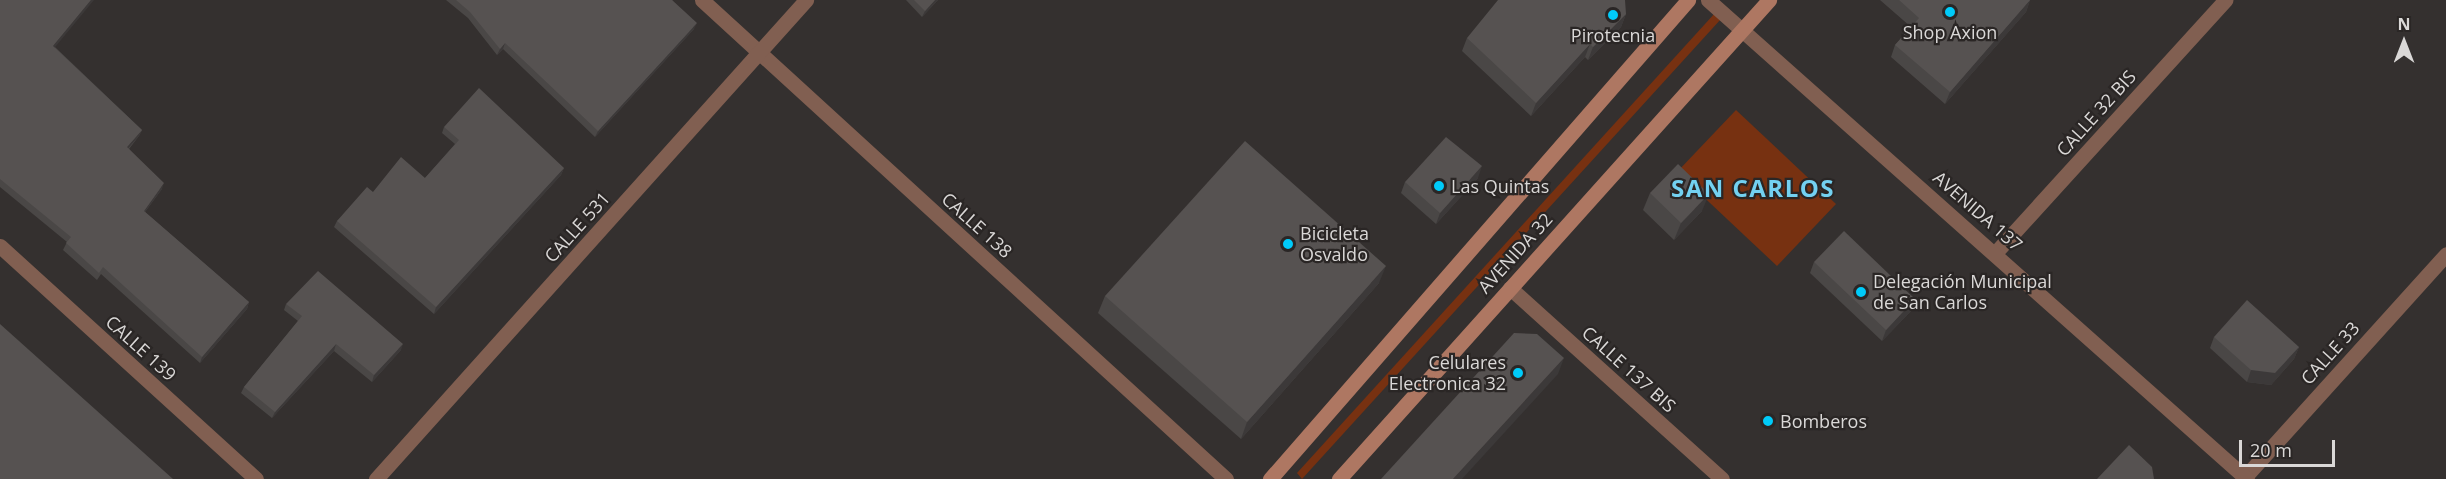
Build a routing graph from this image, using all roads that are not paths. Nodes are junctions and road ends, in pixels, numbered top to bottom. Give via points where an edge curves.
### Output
1 (702, 0) edge
2 (806, 0) edge
3 (1688, 0) edge
4 (1708, 0) edge
5 (1769, 0) edge
6 (2225, 0) edge
7 (1741, 30) junction
8 (760, 52) junction
9 (0, 246) edge
10 (1995, 252) junction
11 (2446, 254) edge
12 (1510, 288) junction
13 (2245, 478) edge
14 (256, 479) edge
15 (376, 479) edge
16 (1226, 479) edge
17 (1270, 479) edge
18 (1339, 479) edge
19 (1722, 479) edge

1 - 8 street, CALLE 138
2 - 8 street, CALLE 531
3 - 17 main road, AVENIDA 32
4 - 7 street, AVENIDA 137
5 - 7 main road, AVENIDA 32
6 - 10 street, CALLE 32 BIS
7 - 10 street, AVENIDA 137
7 - 12 main road, AVENIDA 32
8 - 15 street, CALLE 531
8 - 16 street, CALLE 138
9 - 14 street, CALLE 139
10 - 13 street, AVENIDA 137
11 - 13 street, CALLE 33
12 - 18 main road, AVENIDA 32
12 - 19 street, CALLE 137 BIS

